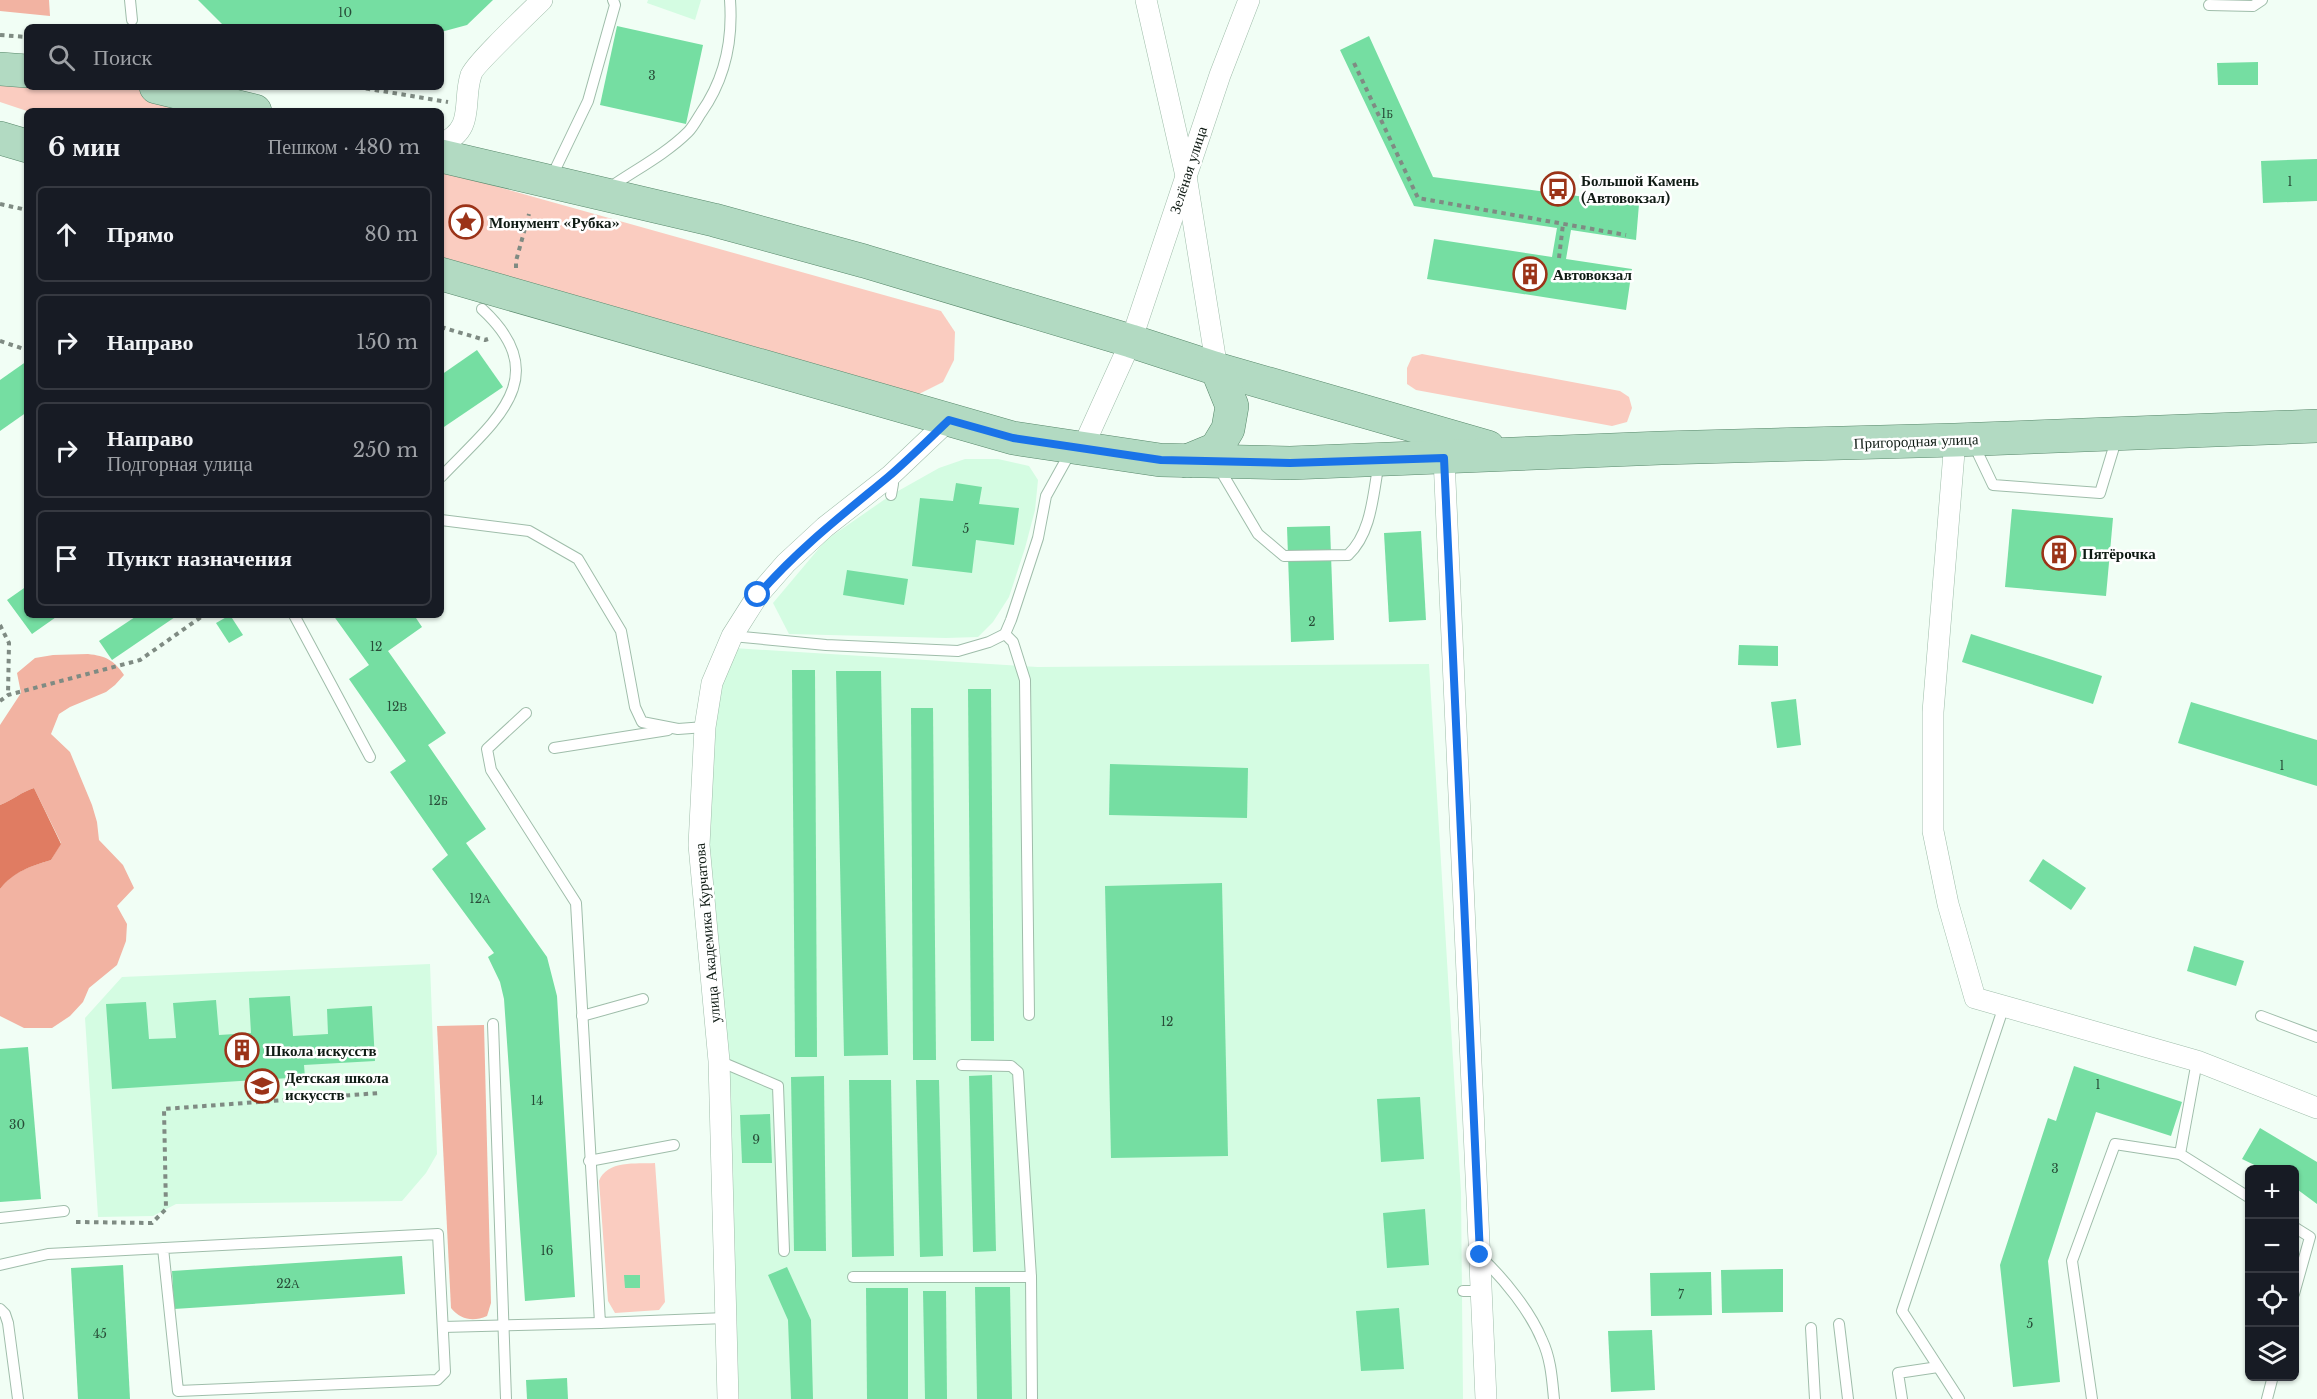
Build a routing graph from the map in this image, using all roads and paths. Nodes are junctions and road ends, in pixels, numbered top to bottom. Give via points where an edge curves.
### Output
1 (130, 0) edge
2 (542, 0) edge
3 (613, 0) edge
4 (730, 0) edge
5 (1146, 0) edge
6 (1249, 0) edge
7 (2262, 0) edge
8 (2209, 5) dead end
9 (132, 20) dead end
10 (0, 35) edge
11 (24, 37) edge
12 (1354, 63) dead end
13 (0, 69) edge
14 (24, 71) edge
15 (168, 90) edge
16 (375, 90) edge
17 (468, 106) junction
18 (243, 108) edge
19 (0, 138) edge
20 (444, 142) edge
21 (24, 145) edge
22 (444, 157) edge
23 (1186, 176) junction
24 (549, 181) junction
25 (601, 193) junction
26 (0, 204) edge
27 (24, 209) edge
28 (1563, 224) junction
29 (1626, 235) dead end
30 (1559, 258) dead end
31 (444, 275) edge
32 (482, 309) dead end
33 (0, 341) edge
34 (1131, 341) junction
35 (24, 349) edge
36 (1217, 369) junction
37 (949, 420) junction
38 (2317, 426) edge
39 (2118, 435) junction
40 (1963, 440) junction
41 (1079, 447) junction
42 (1515, 455) junction
43 (1444, 458) junction
44 (1379, 460) junction
45 (1201, 462) junction
46 (444, 474) edge
47 (444, 520) edge
48 (200, 618) edge
49 (296, 618) edge
50 (0, 625) edge
51 (1005, 634) junction
52 (732, 636) junction
53 (8, 695) junction
54 (0, 701) edge
55 (526, 713) dead end
56 (705, 726) junction
57 (678, 729) junction
58 (554, 748) dead end
59 (370, 758) dead end
60 (643, 999) dead end
61 (2004, 1006) junction
62 (1029, 1015) dead end
63 (582, 1016) junction
64 (2261, 1016) dead end
65 (493, 1024) dead end
66 (2317, 1037) edge
67 (719, 1061) junction
68 (2197, 1061) junction
69 (963, 1065) dead end
70 (379, 1093) dead end
71 (2317, 1108) edge
72 (674, 1145) dead end
73 (2180, 1154) junction
74 (590, 1161) junction
75 (2245, 1195) edge
76 (64, 1211) dead end
77 (0, 1218) edge
78 (70, 1221) dead end
79 (2299, 1230) edge
80 (163, 1248) junction
81 (784, 1251) dead end
82 (1480, 1255) junction
83 (0, 1265) edge
84 (853, 1277) dead end
85 (1031, 1277) junction
86 (2299, 1279) edge
87 (0, 1309) edge
88 (725, 1318) junction
89 (600, 1323) junction
90 (1839, 1324) dead end
91 (503, 1326) junction
92 (443, 1327) junction
93 (1811, 1328) dead end
94 (1938, 1367) junction
95 (2272, 1381) edge
96 (178, 1395) edge
97 (18, 1399) edge
98 (506, 1399) edge
99 (728, 1399) edge
100 (1032, 1399) edge
101 (1486, 1399) edge
102 (1554, 1399) edge
103 (1815, 1399) edge
104 (1848, 1399) edge
105 (1902, 1399) edge
106 (1959, 1399) edge
107 (2092, 1399) edge
108 (2267, 1399) edge

1 - 9 lane
2 - 17 street via 471,73
3 - 24 lane via 615,5 588,101
4 - 25 lane via 728,56 710,100 677,141
5 - 23 street
6 - 23 street, Зелёная улица
7 - 8 lane via 2253,6
10 - 11 path
12 - 28 path via 1418,198
13 - 14 main road
15 - 18 main road
16 - 17 path
17 - 20 street via 458,133
19 - 21 main road
22 - 24 main road
23 - 34 street, Зелёная улица
23 - 36 street
24 - 25 main road
25 - 34 main road via 864,261
26 - 27 path
28 - 29 path
28 - 30 path
31 - 37 main road, Пригородная улица
32 - 46 lane via 501,327 516,357 516,380 497,419
33 - 35 path
34 - 36 main road
34 - 41 street, Зелёная улица
36 - 42 main road
36 - 45 main road via 1232,406 1228,429 1216,449
37 - 41 main road, Пригородная улица via 1013,438
37 - 52 street, улица Академика Курчатова via 890,485 825,527 786,563 758,595
38 - 39 main road, Пригородная улица
39 - 40 main road, Пригородная улица
39 - 40 lane via 2100,492 1993,485
40 - 42 main road, Пригородная улица
40 - 61 street via 1933,712 1933,831 1948,904 1975,998
41 - 45 main road, Пригородная улица
41 - 51 lane via 1046,496 1038,538
42 - 43 main road, Пригородная улица
43 - 44 main road, Пригородная улица
43 - 82 street
44 - 45 main road, Пригородная улица
44 - 45 lane via 1365,533 1358,546 1348,555 1284,556 1258,534
47 - 57 lane via 529,531 578,559 621,631 635,707 642,722
48 - 53 path via 140,660
49 - 59 lane
50 - 53 path via 9,644
51 - 52 lane via 958,651
51 - 62 lane via 1013,642 1024,680
52 - 56 street, улица Академика Курчатова via 712,683
53 - 54 path
55 - 63 lane via 487,749 490,770 576,903
56 - 57 lane
56 - 67 street, улица Академика Курчатова via 699,845
57 - 58 lane
60 - 63 lane
61 - 68 street
61 - 94 lane via 1902,1311
63 - 74 lane
64 - 66 lane
65 - 91 lane
67 - 81 lane via 778,1086
67 - 88 street, улица Академика Курчатова
68 - 71 street
68 - 73 lane
69 - 85 lane via 1011,1066 1018,1072
70 - 78 path via 164,1109 166,1209 152,1223
72 - 74 lane
73 - 75 lane
73 - 107 lane via 2115,1144 2072,1261
74 - 89 lane
76 - 77 lane
79 - 86 lane via 2310,1237
80 - 83 lane via 48,1254
80 - 92 lane via 438,1234
80 - 96 lane
82 - 101 street via 1472,1291
82 - 102 lane via 1512,1290 1542,1340 1552,1372
84 - 85 lane
85 - 100 lane
87 - 97 lane via 8,1323
88 - 89 lane
88 - 99 street, улица Академика Курчатова
89 - 91 lane
90 - 104 lane
91 - 92 lane
91 - 98 lane
92 - 96 lane via 445,1372 437,1380
93 - 103 lane
94 - 105 lane via 1898,1372
94 - 106 lane
95 - 108 lane

